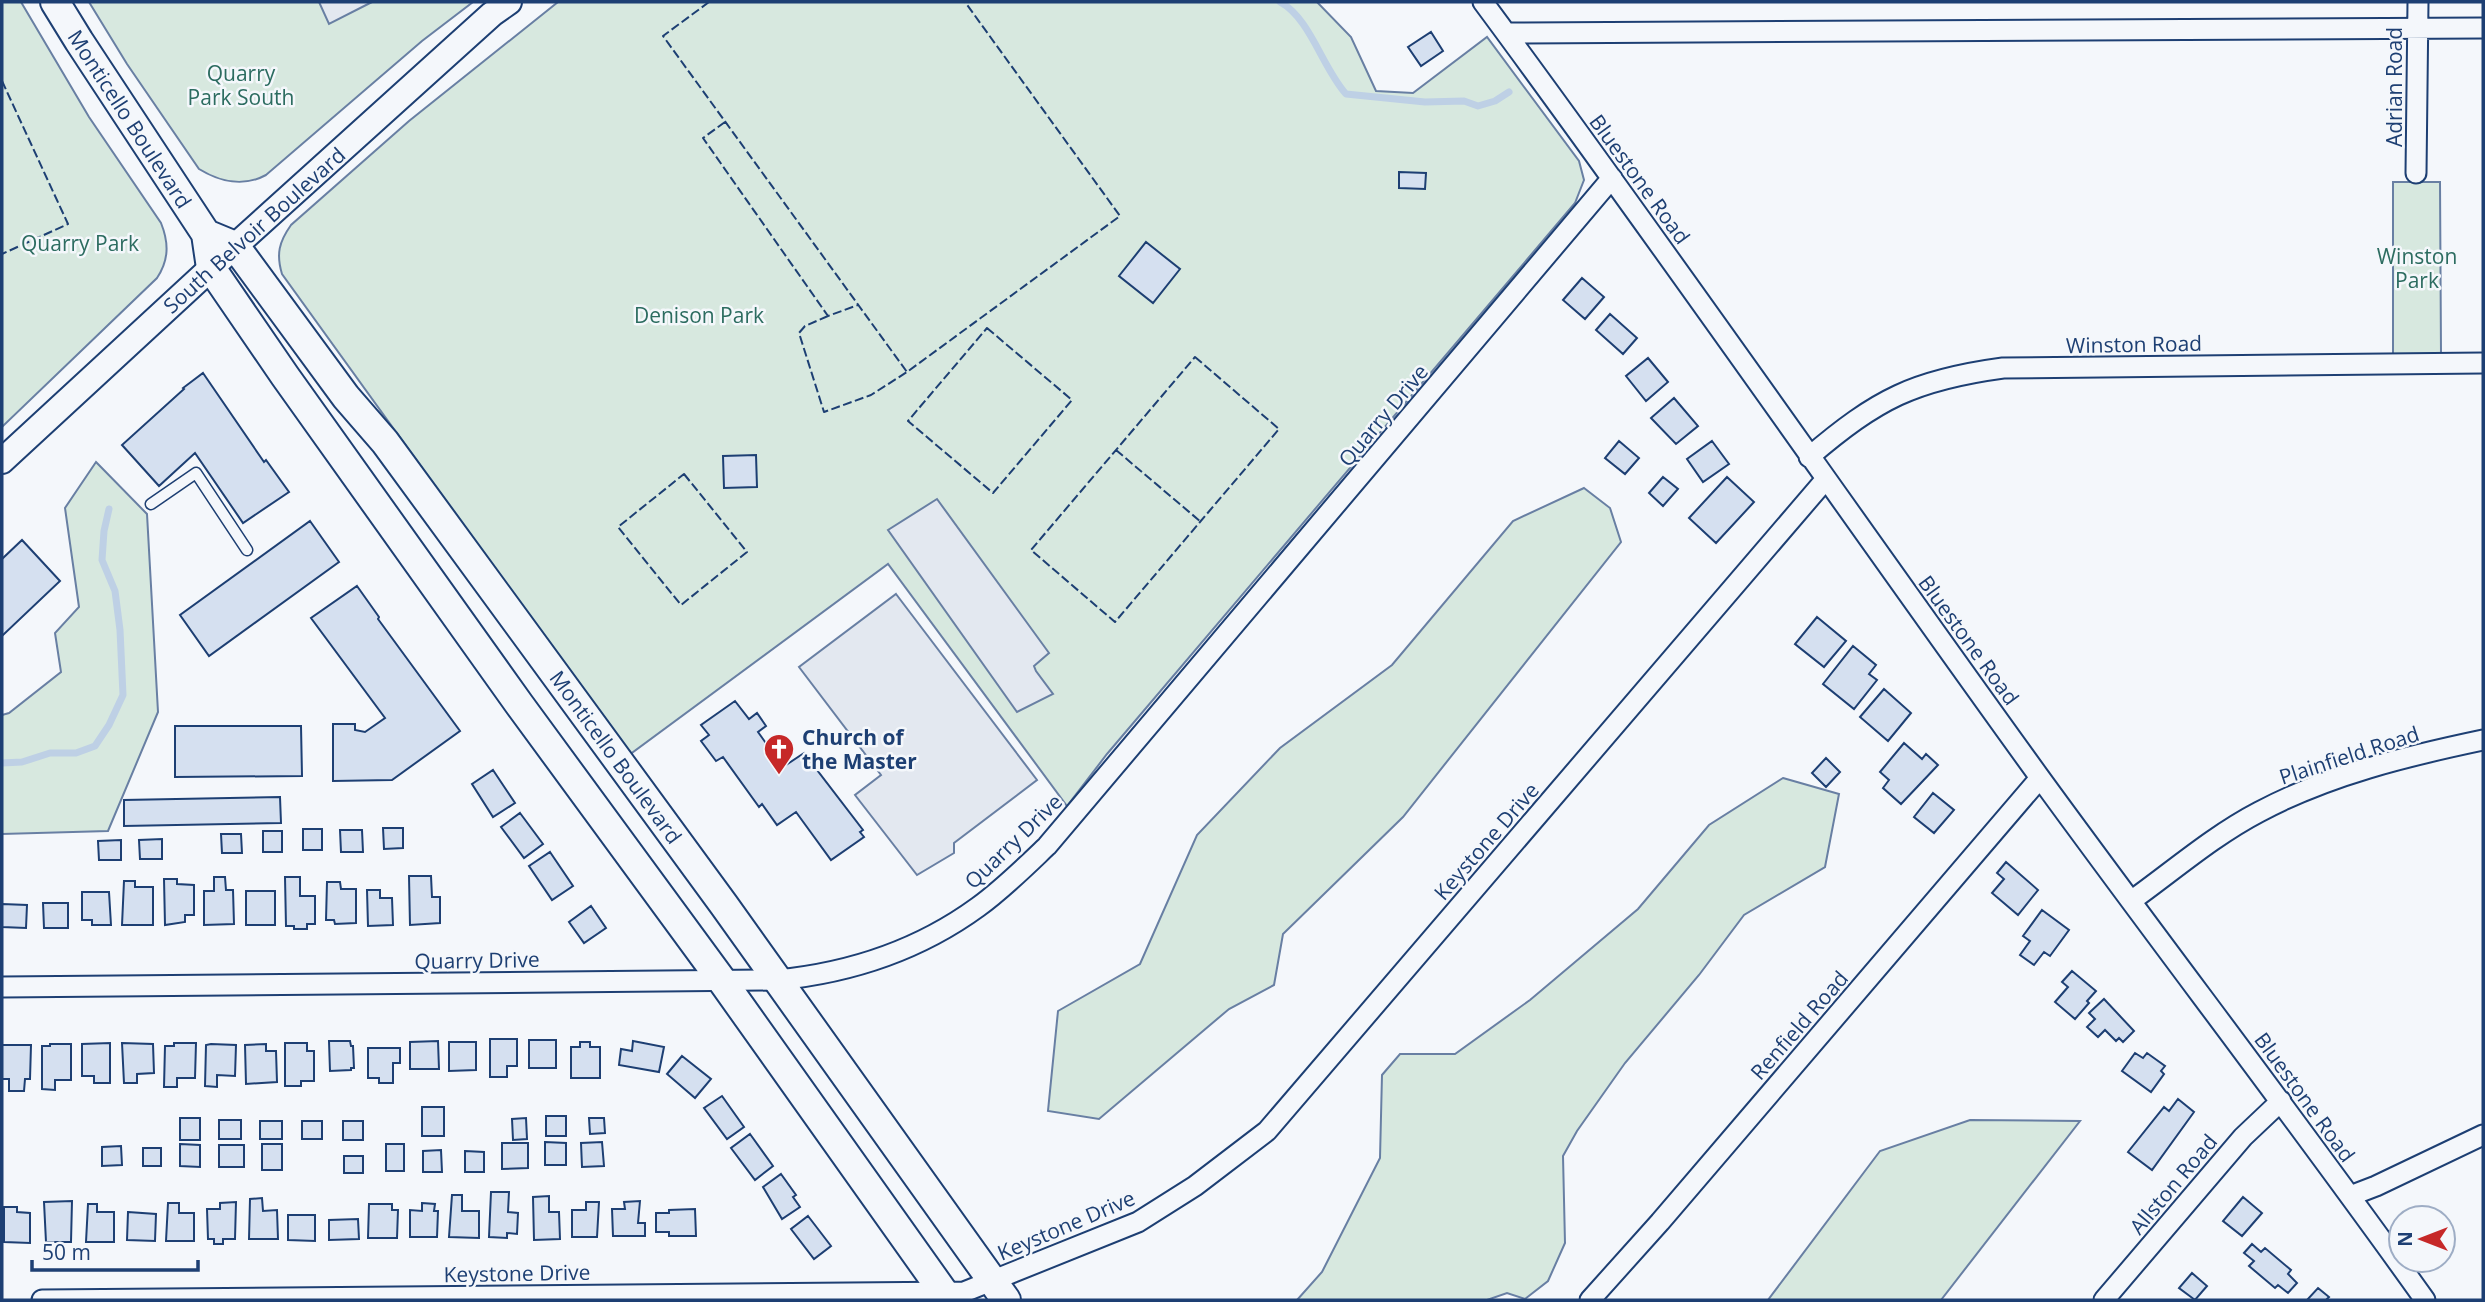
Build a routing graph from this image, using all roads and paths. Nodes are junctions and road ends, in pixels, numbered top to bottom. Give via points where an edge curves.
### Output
1 (55, 2) edge
2 (509, 2) edge
3 (1483, 2) edge
4 (2418, 2) edge
5 (2418, 28) junction
6 (2483, 28) edge
7 (1506, 33) junction
8 (2416, 173) dead end
9 (1612, 178) junction
10 (206, 234) junction
11 (235, 246) junction
12 (211, 268) junction
13 (2483, 363) edge
14 (1809, 457) junction
15 (2, 461) edge
16 (1826, 479) junction
17 (151, 504) dead end
18 (247, 550) dead end
19 (2483, 740) edge
20 (2040, 778) junction
21 (2131, 901) junction
22 (777, 981) junction
23 (723, 982) junction
24 (2, 987) edge
25 (2281, 1101) junction
26 (2483, 1135) edge
27 (2350, 1196) junction
28 (999, 1290) edge
29 (946, 1296) edge
30 (42, 1300) edge
31 (1590, 1300) edge
32 (2104, 1300) edge
33 (2425, 1300) edge

1 - 10 main road, Monticello Boulevard
2 - 11 street, South Belvoir Boulevard
3 - 7 street, Bluestone Road
4 - 5 street, Adrian Road
5 - 6 street
5 - 7 street
5 - 8 street, Adrian Road
7 - 9 street, Bluestone Road
9 - 14 street, Bluestone Road
9 - 22 street, Quarry Drive via 1039,853 978,907 920,941 827,974
10 - 11 main road
10 - 12 main road, Monticello Boulevard
11 - 12 street, South Belvoir Boulevard
11 - 22 main road, Monticello Boulevard via 346,397 385,442
12 - 15 street, South Belvoir Boulevard
12 - 23 main road, Monticello Boulevard via 519,705
13 - 14 street, Winston Road via 2003,368 1922,384 1884,401
14 - 16 street, Bluestone Road
16 - 20 street, Bluestone Road
16 - 28 street, Keystone Drive via 1267,1131 1138,1223
17 - 18 lane via 196,473
19 - 21 street, Plainfield Road via 2353,773 2279,802 2230,830
20 - 21 street, Bluestone Road
20 - 31 street, Renfield Road
21 - 25 street, Bluestone Road
22 - 23 street, Quarry Drive
22 - 28 main road, Monticello Boulevard
23 - 24 street, Quarry Drive
23 - 29 main road, Monticello Boulevard
25 - 27 street, Bluestone Road
25 - 32 street, Allston Road via 2243,1137
26 - 27 street
27 - 33 street, Bluestone Road
28 - 29 street, Keystone Drive
29 - 30 street, Keystone Drive

